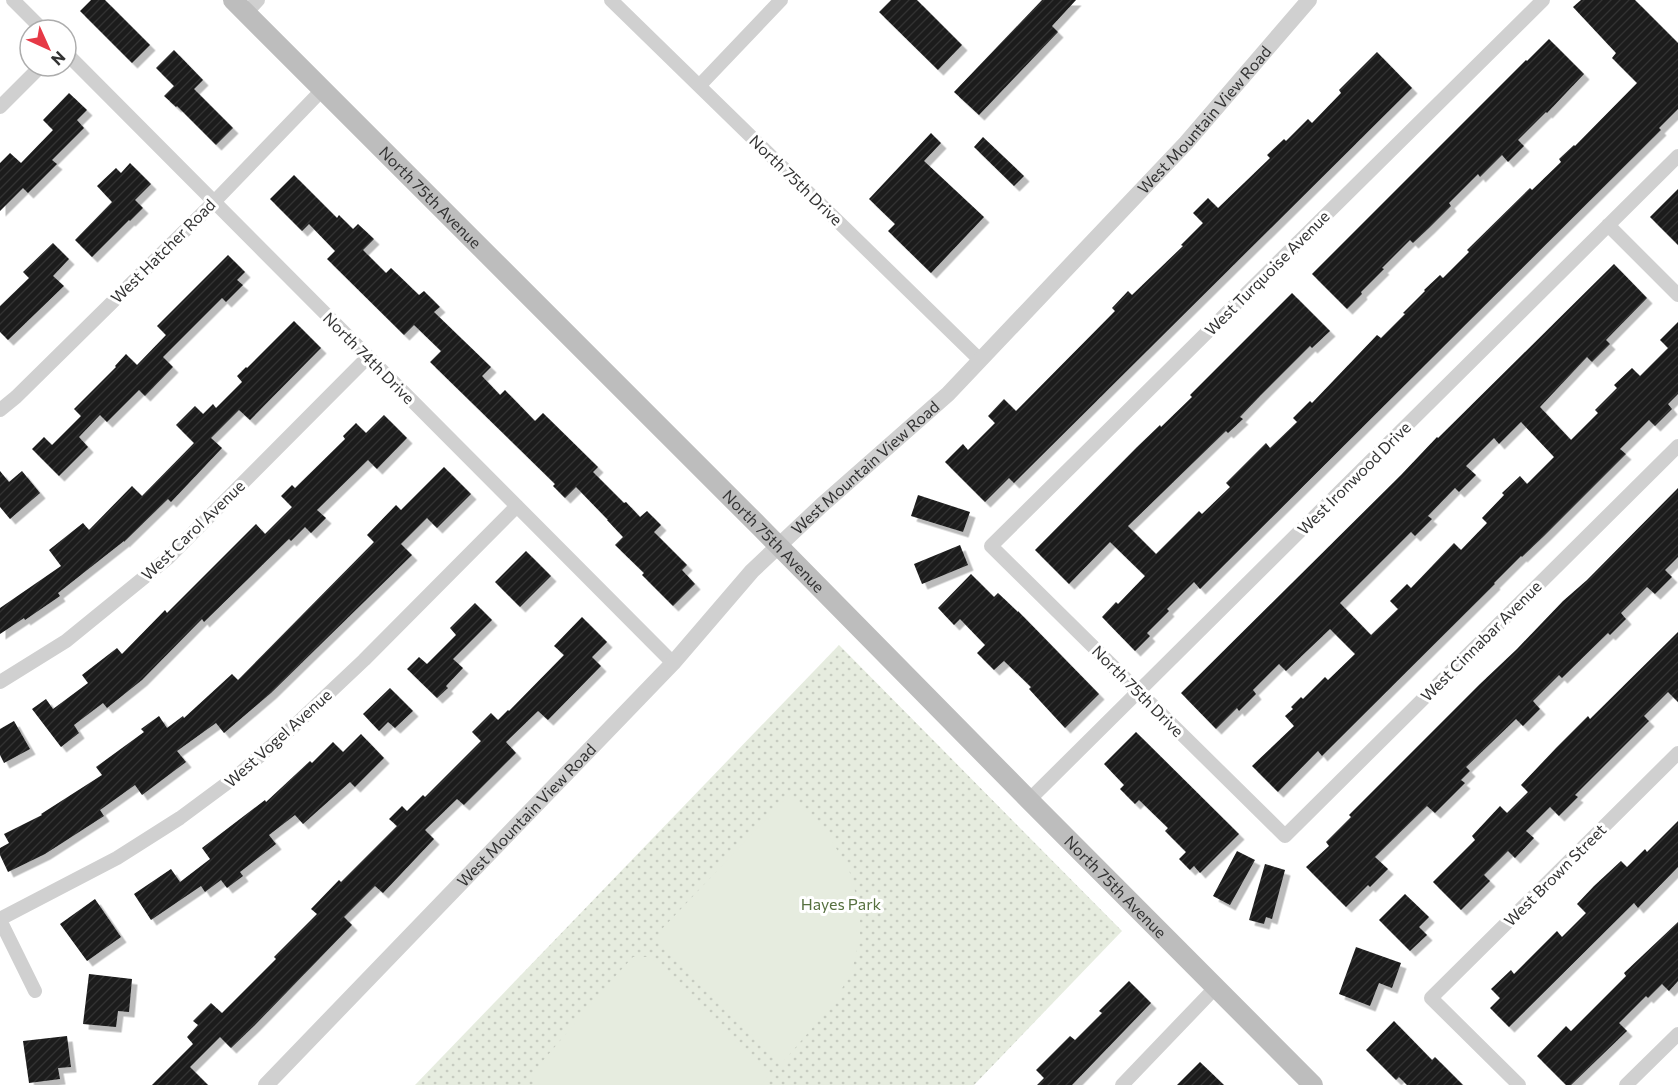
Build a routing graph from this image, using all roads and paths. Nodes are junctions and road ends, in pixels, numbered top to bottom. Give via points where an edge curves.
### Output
1 (13, 0) edge
2 (611, 0) edge
3 (781, 0) edge
4 (1309, 0) edge
5 (1543, 0) edge
6 (246, 4) edge
7 (31, 18) edge
8 (78, 65) edge
9 (29, 78) edge
10 (700, 85) junction
11 (324, 89) junction
12 (0, 107) edge
13 (1678, 156) edge
14 (214, 202) junction
15 (1608, 225) junction
16 (1678, 295) edge
17 (368, 357) junction
18 (980, 360) junction
19 (0, 410) edge
20 (1678, 446) edge
21 (517, 506) junction
22 (779, 546) junction
23 (991, 546) joint
24 (673, 663) junction
25 (0, 682) edge
26 (1138, 692) junction
27 (1678, 753) edge
28 (1029, 800) junction
29 (1285, 836) joint
30 (0, 919) edge
31 (1216, 987) junction
32 (35, 991) dead end
33 (1678, 1034) edge
34 (266, 1085) edge
35 (1122, 1085) edge
36 (1313, 1085) edge
37 (1519, 1085) edge
38 (1626, 1085) edge

1 - 7 street
2 - 10 street, North 75th Drive
3 - 10 street
4 - 18 street, West Mountain View Road via 1186,143
5 - 23 street, West Turquoise Avenue
6 - 11 main road, North 75th Avenue
8 - 14 street, North 74th Drive
9 - 12 street
10 - 18 street, North 75th Drive
11 - 14 street, West Hatcher Road
11 - 22 main road, North 75th Avenue
13 - 15 street, West Ironwood Drive
14 - 17 street, North 74th Drive
14 - 19 street, West Hatcher Road
15 - 16 street
15 - 26 street, West Ironwood Drive
17 - 21 street, North 74th Drive
17 - 25 street, West Carol Avenue via 168,558 66,641
18 - 22 street, West Mountain View Road via 948,394
20 - 29 street, West Cinnabar Avenue
21 - 24 street, North 74th Drive
21 - 30 street, West Vogel Avenue via 363,660 238,776 117,858
22 - 24 street, West Mountain View Road via 752,571
22 - 28 main road, North 75th Avenue
23 - 26 street, North 75th Drive
24 - 34 street, West Mountain View Road
26 - 28 street, West Ironwood Drive
26 - 29 street, North 75th Drive
27 - 37 street, West Brown Street via 1431,998
28 - 31 main road, North 75th Avenue
30 - 32 street
31 - 35 street
31 - 36 main road, North 75th Avenue
33 - 38 street

